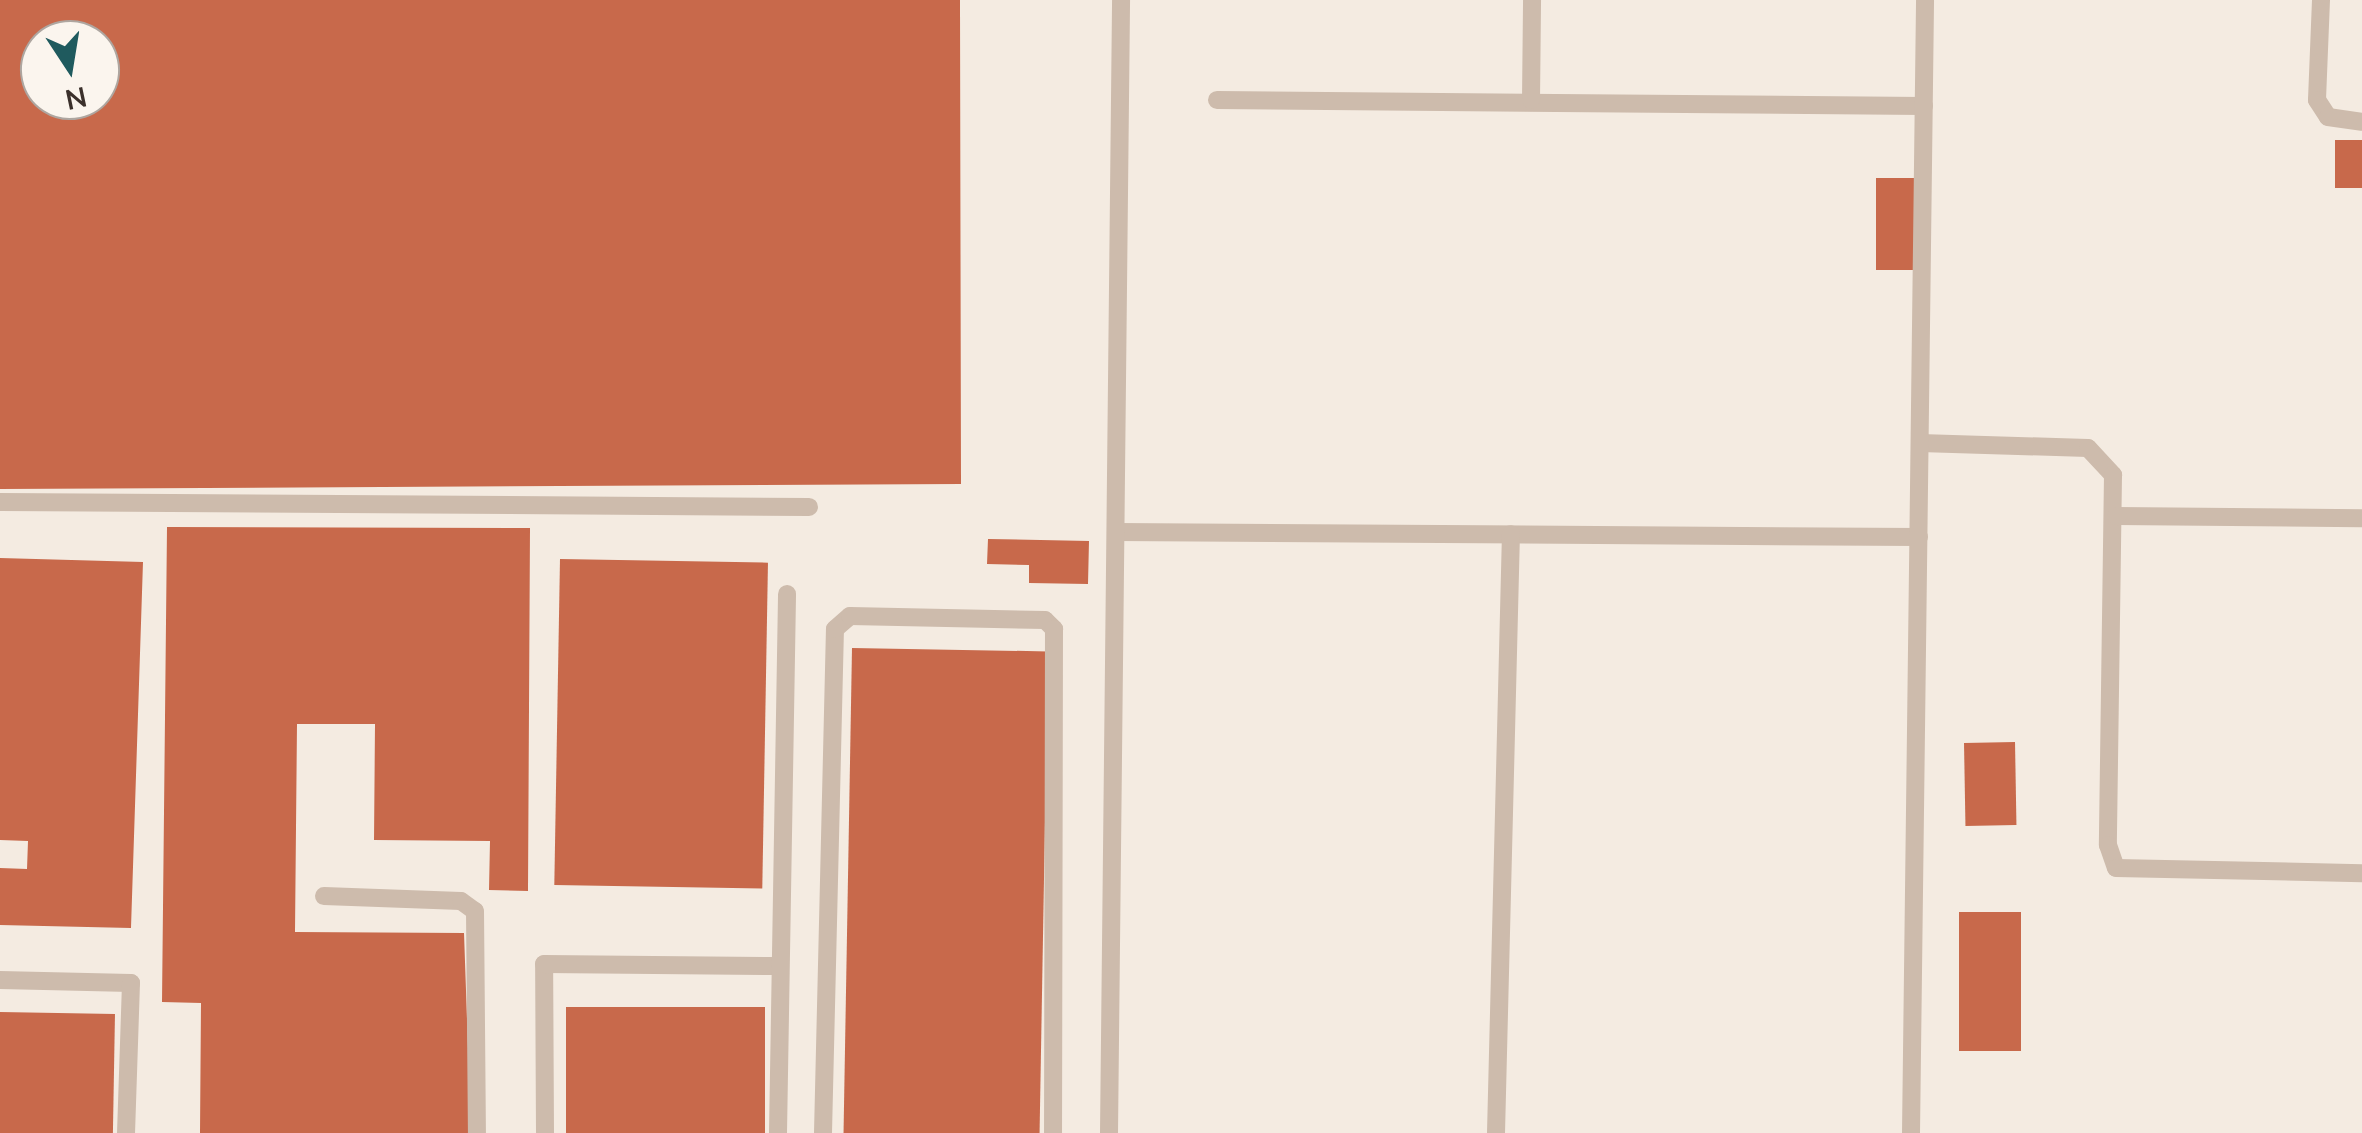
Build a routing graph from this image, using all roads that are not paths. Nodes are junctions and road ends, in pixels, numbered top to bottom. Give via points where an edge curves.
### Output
1 (1120, 0) edge
2 (1532, 0) edge
3 (1925, 0) edge
4 (2321, 0) edge
5 (1217, 100) dead end
6 (1530, 100) junction
7 (1924, 106) junction
8 (2362, 122) edge
9 (1920, 443) junction
10 (0, 502) edge
11 (810, 507) dead end
12 (2116, 516) junction
13 (2362, 518) edge
14 (1116, 532) junction
15 (1511, 534) junction
16 (1919, 537) junction
17 (788, 594) dead end
18 (2362, 873) edge
19 (324, 896) dead end
20 (780, 966) junction
21 (0, 980) edge
22 (126, 1133) edge
23 (477, 1133) edge
24 (545, 1133) edge
25 (778, 1133) edge
26 (824, 1133) edge
27 (1053, 1133) edge
28 (1109, 1133) edge
29 (1496, 1133) edge
30 (1911, 1133) edge

1 - 14 lane
2 - 6 lane
3 - 7 lane
4 - 8 lane via 2317,100 2328,116
5 - 6 lane
6 - 7 lane
7 - 9 lane
9 - 12 lane via 2088,448 2114,475
9 - 16 lane
10 - 11 lane
12 - 13 lane
12 - 18 lane via 2109,858 2128,871
14 - 15 lane
14 - 28 lane
15 - 16 lane
15 - 29 lane
16 - 30 lane
17 - 20 lane
19 - 23 lane via 461,901 476,911
20 - 24 lane via 544,964
20 - 25 lane
21 - 22 lane via 131,983
26 - 27 lane via 835,630 850,616 1045,620 1054,629

